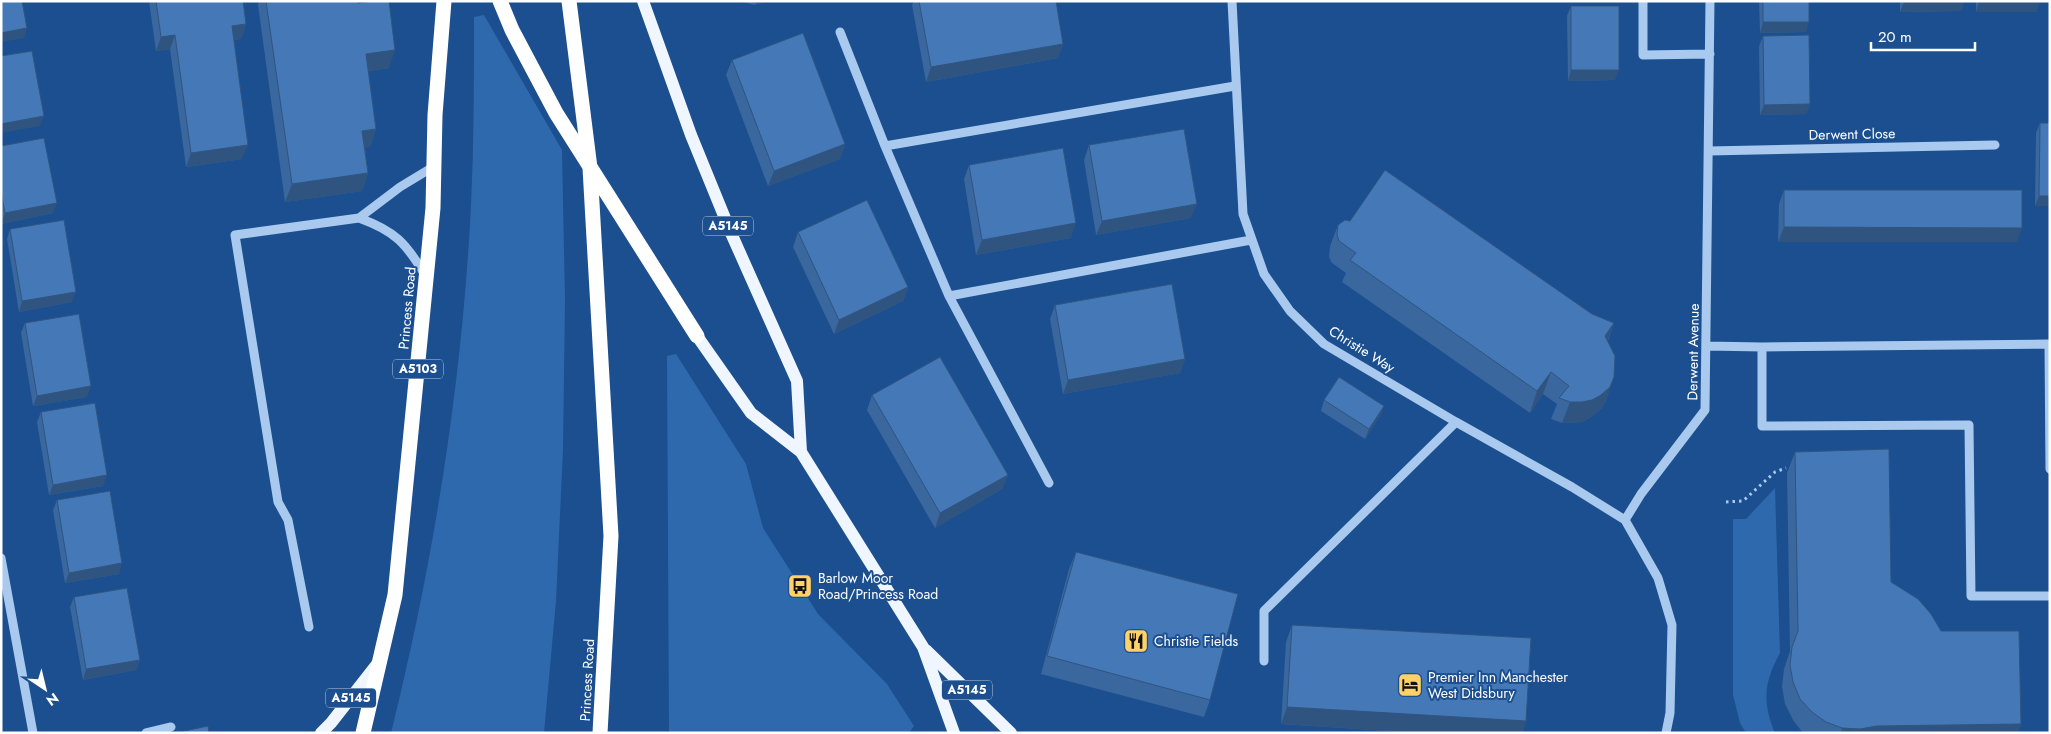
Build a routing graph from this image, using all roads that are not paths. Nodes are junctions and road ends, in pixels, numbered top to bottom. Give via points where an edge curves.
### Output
1 (444, 1) edge
2 (500, 1) edge
3 (569, 1) edge
4 (643, 1) edge
5 (1232, 1) edge
6 (1643, 1) edge
7 (1710, 1) edge
8 (840, 32) dead end
9 (1710, 54) junction
10 (1236, 86) junction
11 (1995, 145) dead end
12 (885, 146) junction
13 (1709, 152) junction
14 (434, 167) junction
15 (590, 168) junction
16 (360, 218) junction
17 (1251, 240) junction
18 (426, 277) junction
19 (949, 296) junction
20 (697, 336) joint
21 (1707, 346) junction
22 (1762, 347) junction
23 (1456, 422) junction
24 (801, 452) junction
25 (2050, 468) edge
26 (1049, 483) dead end
27 (1625, 520) junction
28 (1, 558) edge
29 (2050, 596) edge
30 (309, 627) dead end
31 (923, 647) junction
32 (380, 661) junction
33 (1264, 661) dead end
34 (172, 727) dead end
35 (33, 733) edge
36 (146, 733) edge
37 (321, 733) edge
38 (363, 733) edge
39 (600, 733) edge
40 (954, 733) edge
41 (1011, 733) edge
42 (1666, 733) edge

1 - 14 highway, Princess Road / A5103
2 - 15 highway via 556,112
3 - 15 highway, Princess Road
4 - 24 main road, A5145 via 716,198 797,381
5 - 10 street, Christie Way
6 - 9 street via 1643,55
7 - 9 street, Derwent Avenue
8 - 12 street
9 - 13 street, Derwent Avenue
10 - 12 street
10 - 17 street, Christie Way via 1243,214
11 - 13 street, Derwent Close
12 - 19 street
13 - 21 street, Derwent Avenue
14 - 16 street via 400,187
14 - 18 highway, Princess Road / A5103
15 - 20 highway
15 - 39 highway, Princess Road via 611,536
16 - 18 street via 396,235
16 - 30 street via 235,235 278,502 288,520
17 - 19 street
17 - 23 street, Christie Way via 1264,274 1290,311 1324,344
18 - 32 highway, Princess Road / A5103 via 395,595
19 - 26 street
20 - 24 main road, A5145 via 751,412
21 - 22 street
21 - 27 street, Derwent Avenue via 1705,410
22 - 25 street via 2049,344
22 - 29 street via 1762,426 1970,425 1971,596
23 - 27 street, Christie Way via 1572,486
23 - 33 street via 1264,611
24 - 31 main road, A5145
27 - 42 street via 1658,578 1672,625 1670,713
28 - 35 street
31 - 40 main road, A5145
31 - 41 main road, A5145
32 - 37 main road, A5145
32 - 38 highway, Princess Road / A5103
34 - 36 street

